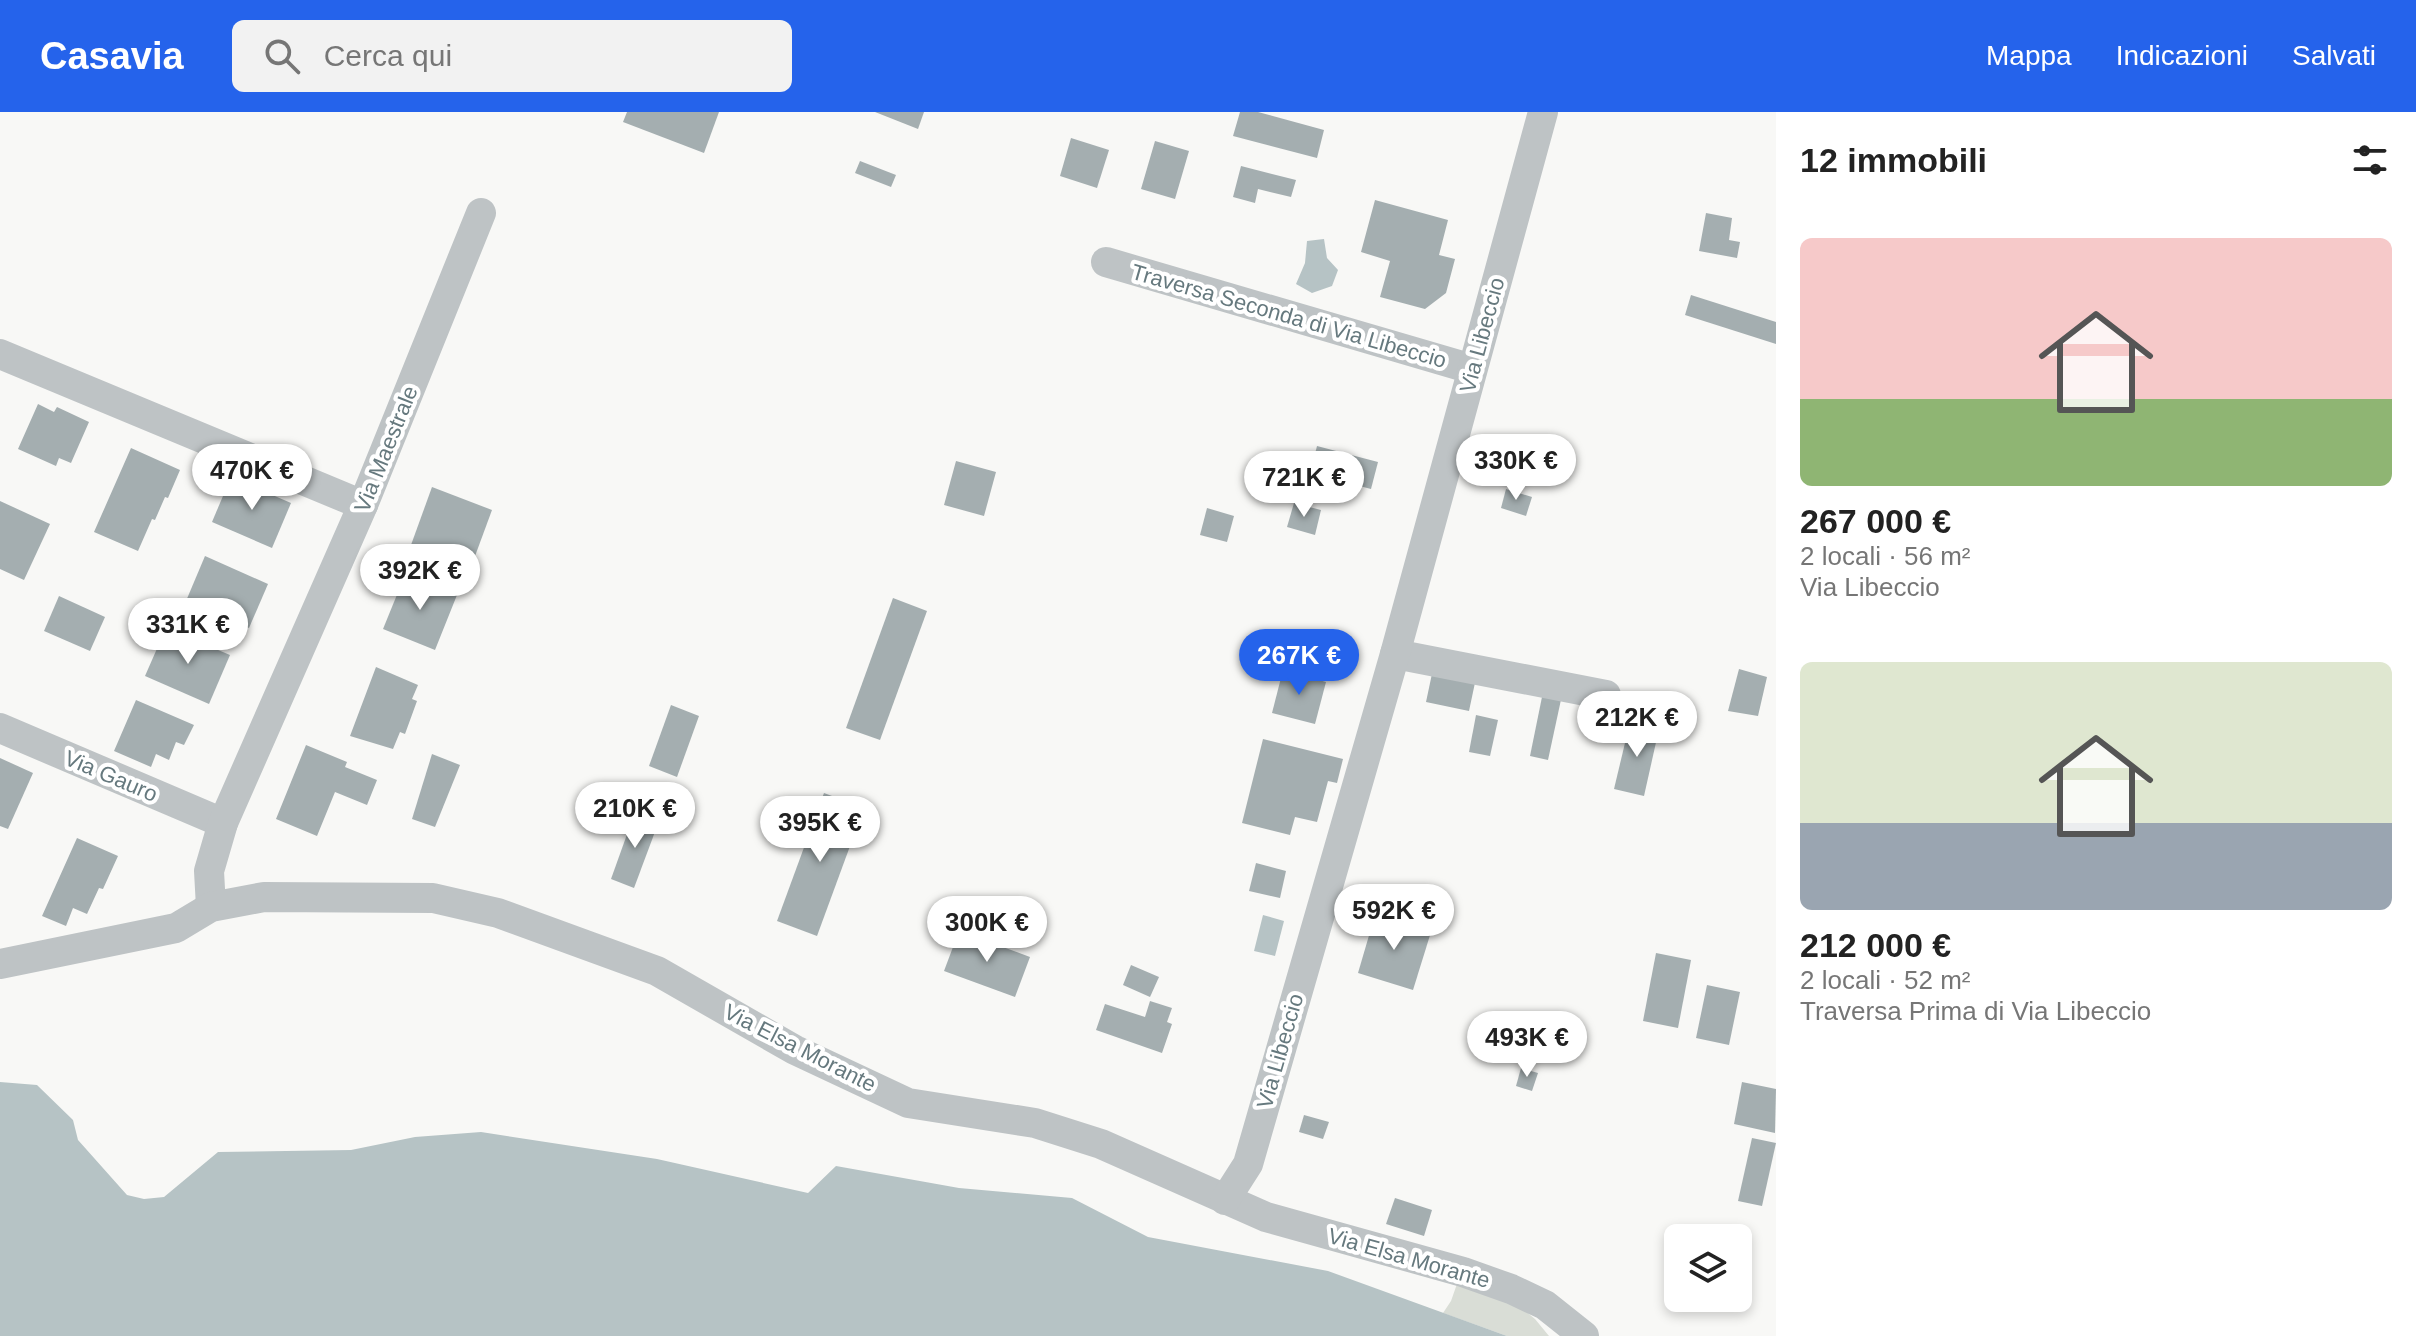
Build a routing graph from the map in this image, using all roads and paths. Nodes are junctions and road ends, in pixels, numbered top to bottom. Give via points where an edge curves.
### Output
1 (1543, 112) edge
2 (481, 213) dead end
3 (1106, 262) dead end
4 (2, 361) edge
5 (1472, 369) junction
6 (363, 505) junction
7 (1395, 654) junction
8 (1606, 695) dead end
9 (0, 728) edge
10 (223, 823) junction
11 (211, 907) junction
12 (0, 964) edge
13 (1225, 1200) junction
14 (1584, 1336) edge

1 - 5 street, Via Libeccio
2 - 6 street, Via Maestrale
3 - 5 street, Traversa Seconda di Via Libeccio
4 - 6 street
5 - 7 street, Via Libeccio
6 - 10 street, Via Maestrale
7 - 8 street
7 - 13 street, Via Libeccio via 1248,1164
9 - 10 street, Via Gauro
10 - 11 street, Via Maestrale via 209,871
11 - 12 street, Via Elsa Morante via 176,928
11 - 13 street, Via Elsa Morante via 264,897 433,898 498,913 657,971 795,1050 908,1103 1035,1123 1101,1144
13 - 14 street, Via Elsa Morante via 1266,1217 1511,1289 1545,1305

